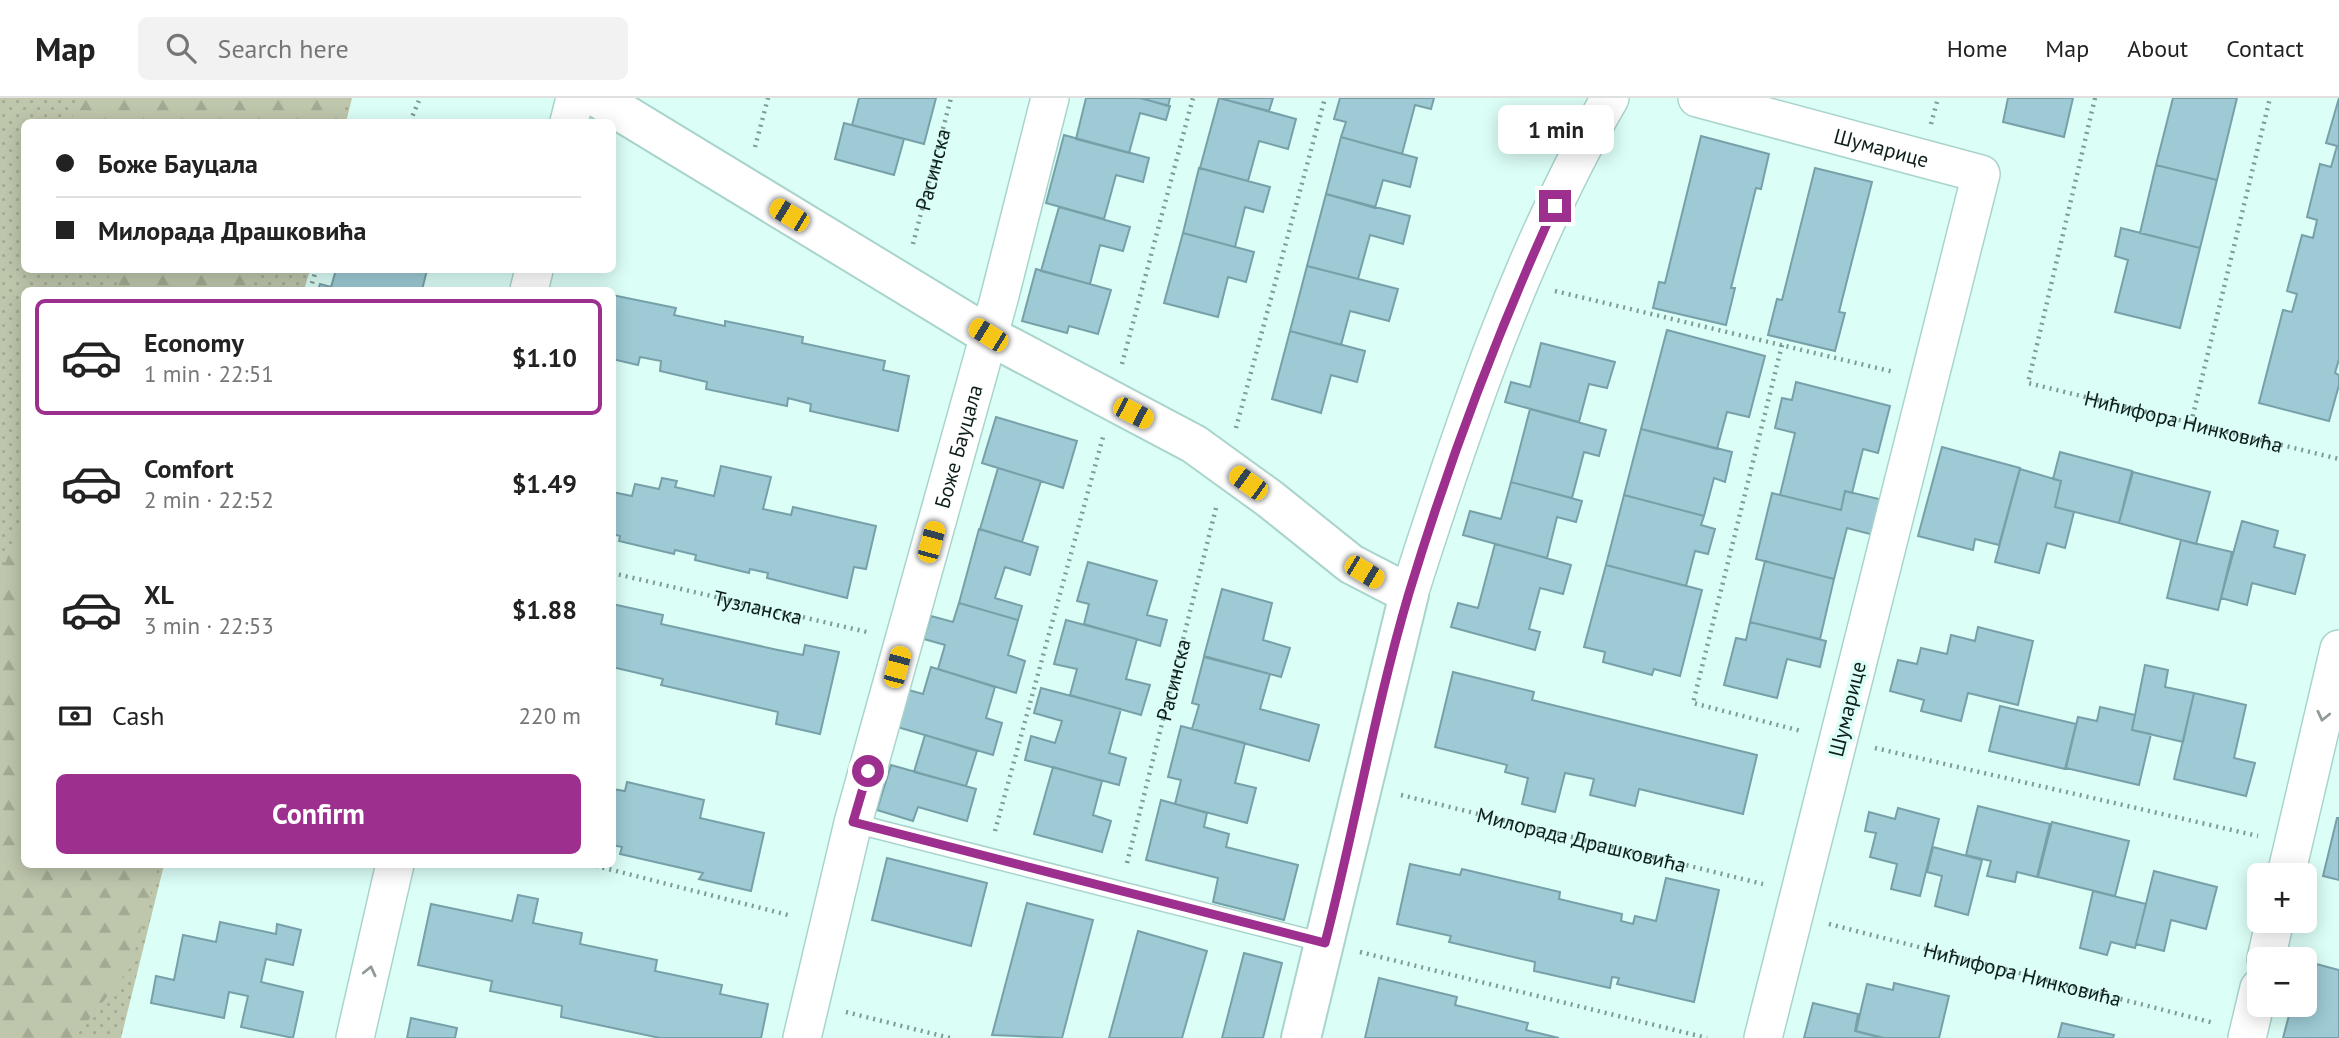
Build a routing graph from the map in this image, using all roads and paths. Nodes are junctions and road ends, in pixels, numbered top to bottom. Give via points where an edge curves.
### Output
1 (420, 98) edge
2 (575, 98) edge
3 (598, 98) edge
4 (768, 98) edge
5 (951, 98) edge
6 (1050, 98) edge
7 (1193, 98) edge
8 (1325, 98) edge
9 (1610, 98) edge
10 (1697, 98) edge
11 (2095, 98) edge
12 (2270, 98) edge
13 (411, 119) edge
14 (570, 119) edge
15 (744, 188) junction
16 (904, 282) junction
17 (1521, 282) junction
18 (988, 335) junction
19 (1782, 345) junction
20 (1929, 380) junction
21 (1112, 403) junction
22 (2191, 423) junction
23 (2339, 459) edge
24 (1226, 467) junction
25 (616, 574) edge
26 (1409, 594) junction
27 (904, 641) junction
28 (2339, 649) edge
29 (1839, 740) junction
30 (1363, 786) junction
31 (853, 822) junction
32 (988, 858) junction
33 (2290, 860) edge
34 (394, 868) edge
35 (604, 868) edge
36 (1120, 892) junction
37 (1797, 904) junction
38 (829, 926) junction
39 (1325, 943) junction
40 (2252, 1017) edge
41 (807, 1021) edge
42 (2248, 1035) edge
43 (355, 1038) edge
44 (950, 1038) edge
45 (1301, 1038) edge
46 (1707, 1038) edge
47 (1763, 1038) edge

1 - 13 path
2 - 14 street
3 - 15 street
4 - 15 path
5 - 16 path, Расинска
6 - 18 street, Боже Бауцала
7 - 21 path
8 - 24 path, Расинска
9 - 17 street via 1577,155
10 - 20 street, Шумарице via 1981,174
11 - 22 path, Нићифора Нинковића via 2028,383
12 - 22 path
15 - 16 street
16 - 18 street
17 - 19 path
17 - 26 street via 1444,485
18 - 21 street
18 - 27 street, Боже Бауцала
19 - 20 path
19 - 29 path via 1693,703
20 - 29 street, Шумарице
21 - 24 street via 1194,444
21 - 32 path
22 - 23 path, Нићифора Нинковића
24 - 26 street via 1351,564
24 - 36 path, Расинска
25 - 27 path, Тузланска
26 - 30 street
27 - 31 street, Боже Бауцала
28 -> 33 street
29 - 33 path
29 - 37 street, Шумарице
30 - 37 path, Милорада Драшковића
30 - 39 street
31 - 32 lane
31 - 38 street, Боже Бауцала
32 - 36 lane
43 -> 34 street
35 - 38 path
36 - 39 lane
37 - 42 path, Нићифора Нинковића
37 - 47 street, Шумарице
38 - 41 street, Боже Бауцала
39 - 45 street
39 - 46 path
40 - 42 street
41 - 44 path

